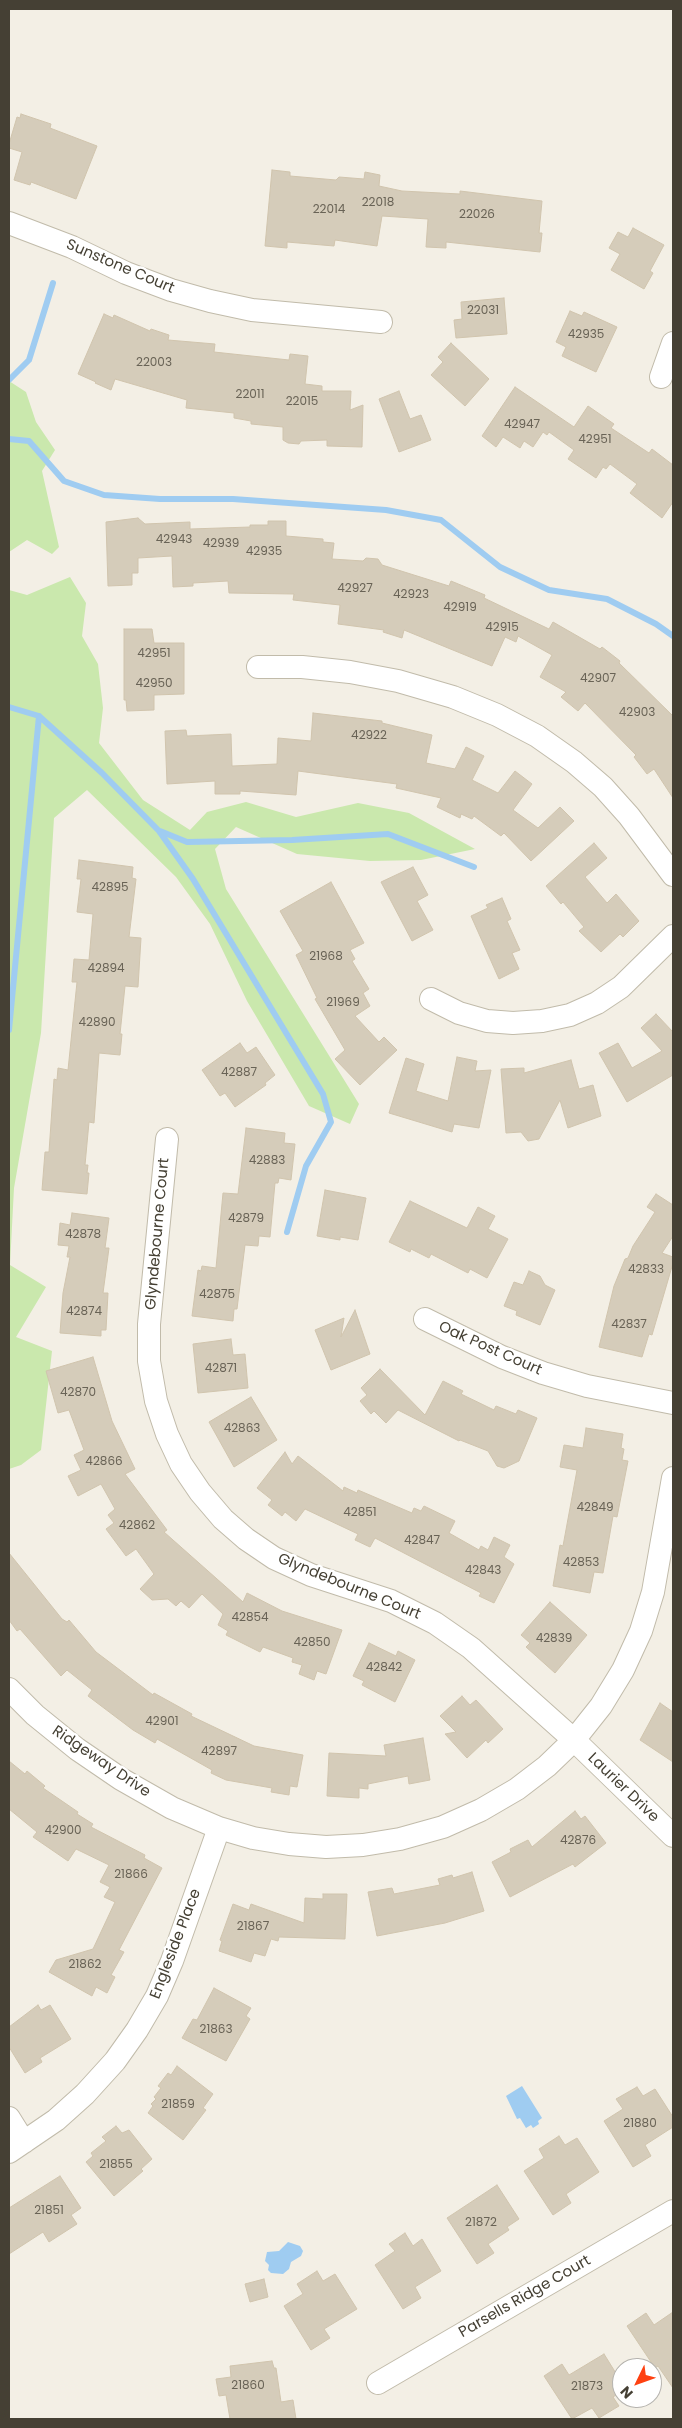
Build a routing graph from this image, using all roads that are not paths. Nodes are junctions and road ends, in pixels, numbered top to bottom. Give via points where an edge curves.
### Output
1 (9, 223) edge
2 (381, 322) dead end
3 (673, 343) edge
4 (661, 377) dead end
5 (258, 667) dead end
6 (673, 875) edge
7 (673, 936) edge
8 (430, 999) dead end
9 (167, 1139) dead end
10 (424, 1319) dead end
11 (673, 1403) edge
12 (673, 1478) edge
13 (9, 1689) edge
14 (574, 1740) junction
15 (219, 1828) junction
16 (673, 1836) edge
17 (9, 2118) edge
18 (16, 2147) edge
19 (673, 2211) edge
20 (378, 2383) dead end

1 - 2 street, Sunstone Court via 72,247 126,273 210,301 252,310
3 - 4 street
5 - 6 street via 312,668 398,681 453,697 498,715 537,736 603,787
7 - 8 street via 621,987 597,1003 542,1022 487,1021 459,1013
9 - 14 street, Glyndebourne Court via 149,1324 149,1361 156,1401 181,1464 223,1519 246,1539 310,1576 391,1601 435,1623 471,1648
10 - 11 street, Oak Post Court via 542,1373 587,1386
12 - 14 street, Ridgeway Drive via 653,1592 641,1632 601,1706
13 - 15 street, Ridgeway Drive via 70,1744 121,1779 172,1808
14 - 15 street, Ridgeway Drive via 517,1789 482,1810 443,1827 400,1839 326,1847 262,1839
14 - 16 street, Laurier Drive
15 - 18 street, Engleside Place via 172,1961 137,2030 85,2094 56,2120
17 - 18 street
19 - 20 street, Parsells Ridge Court

